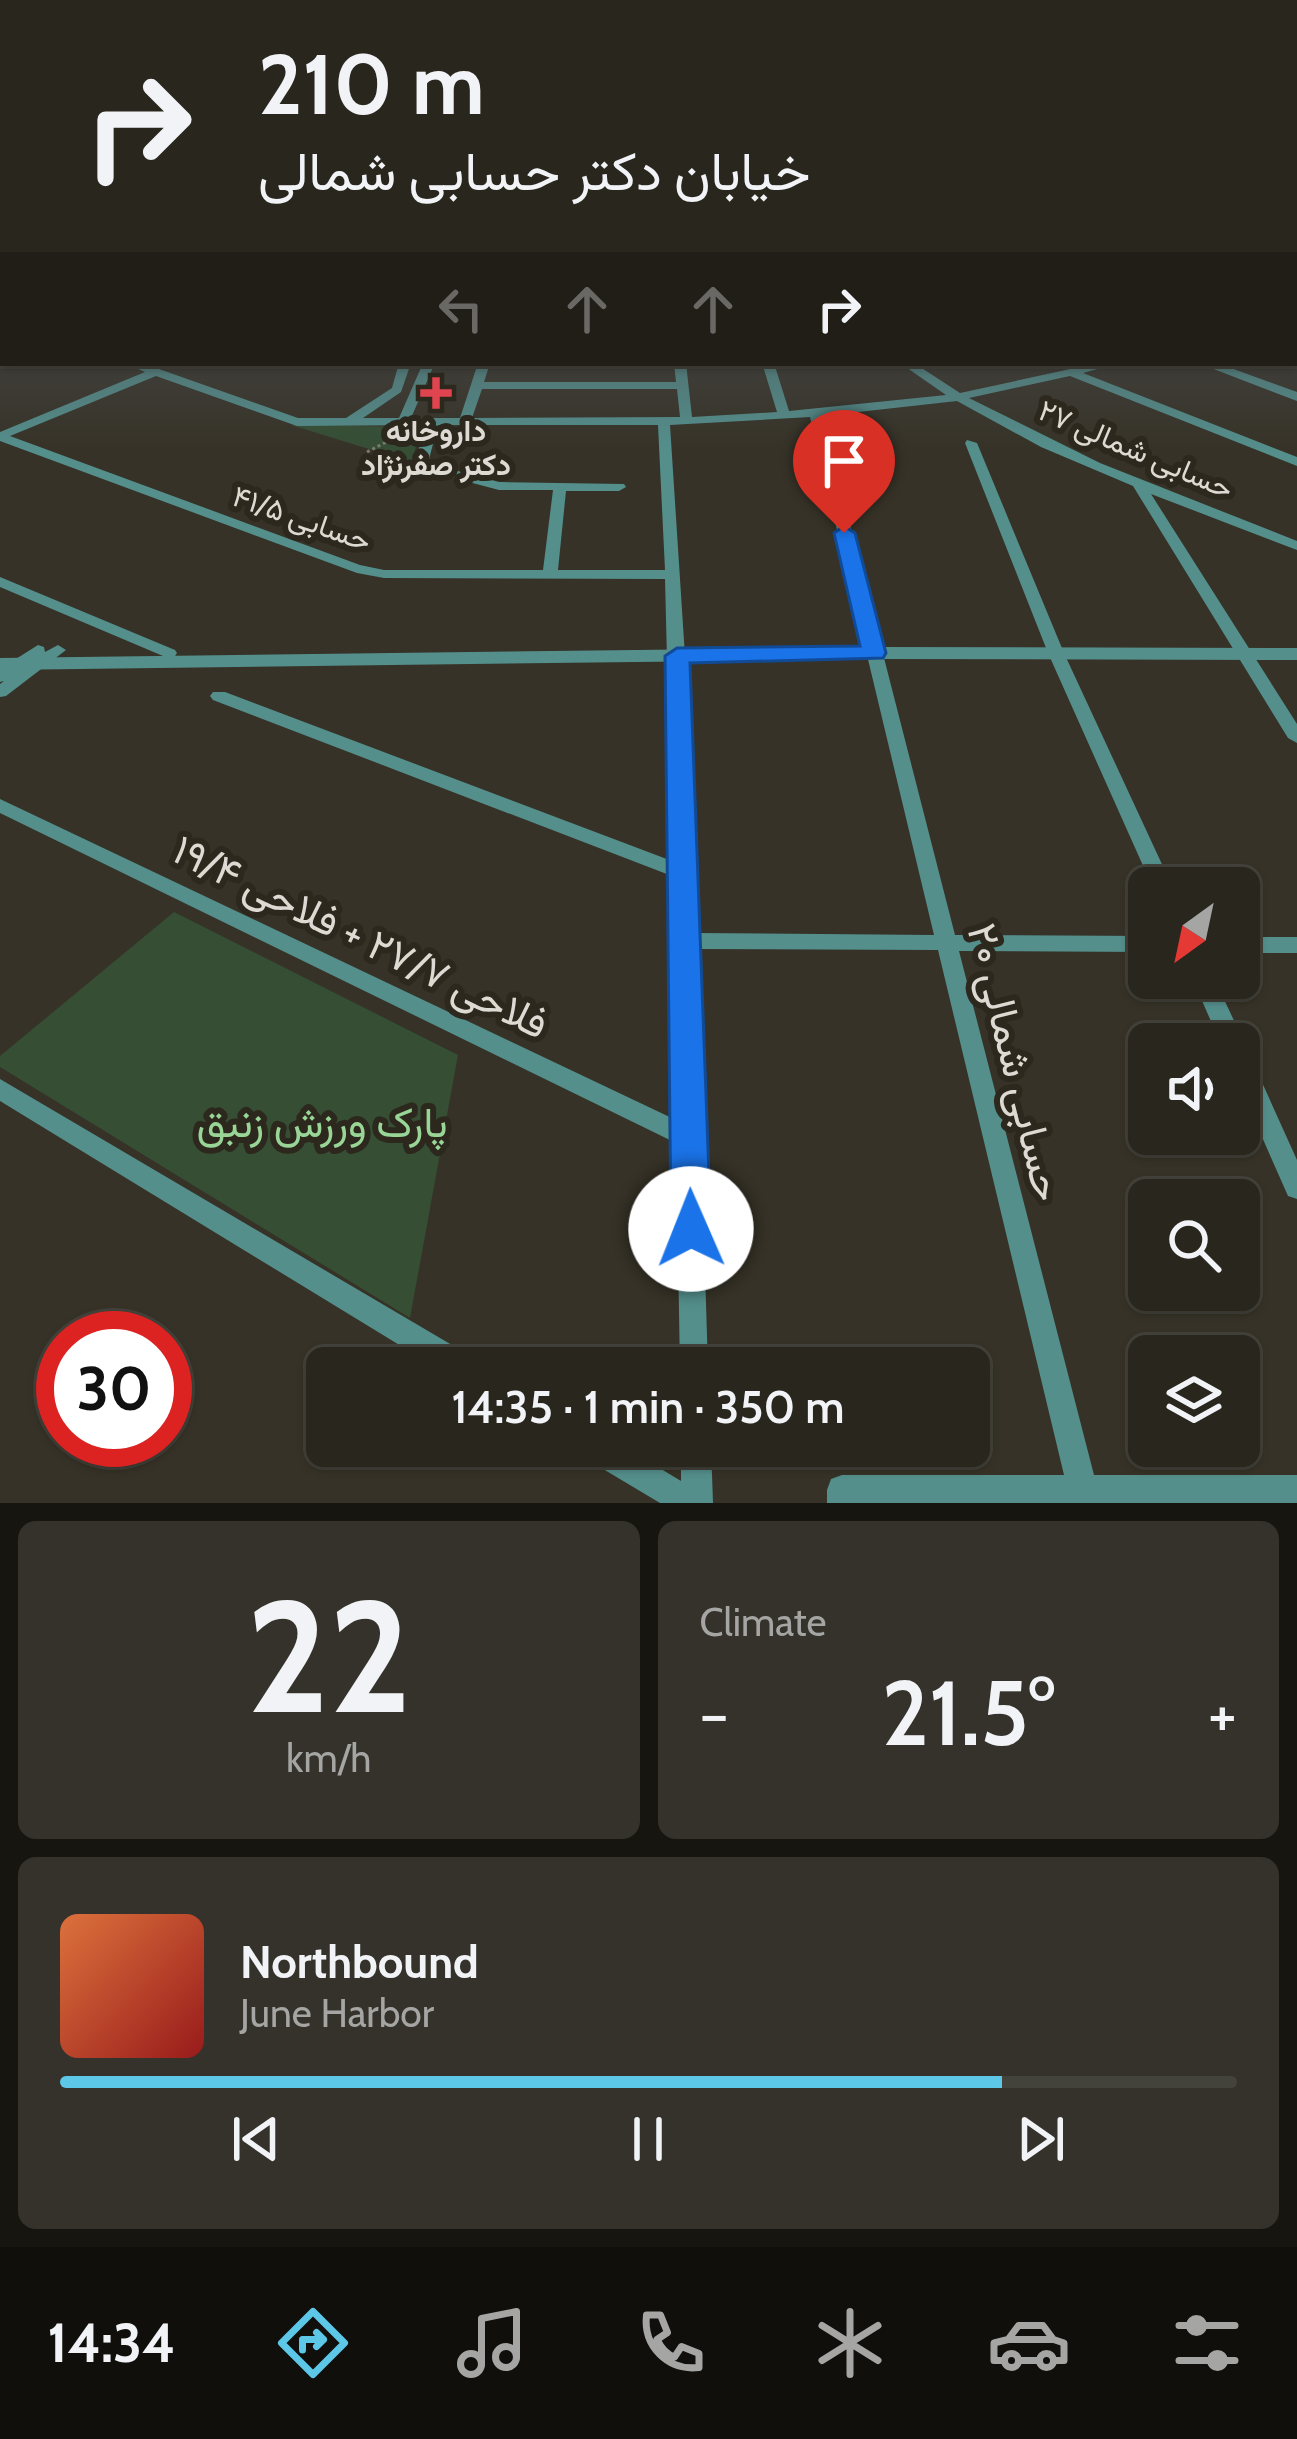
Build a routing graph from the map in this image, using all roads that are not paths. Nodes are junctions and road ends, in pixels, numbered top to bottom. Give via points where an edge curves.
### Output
1 (137, 366) edge
2 (405, 366) edge
3 (428, 366) edge
4 (483, 366) edge
5 (680, 366) edge
6 (769, 366) edge
7 (910, 366) edge
8 (1101, 366) edge
9 (1214, 366) edge
10 (1235, 366) edge
11 (152, 373) junction
12 (1073, 374) junction
13 (477, 385) junction
14 (682, 386) junction
15 (1297, 393) edge
16 (955, 398) junction
17 (815, 413) junction
18 (784, 415) junction
19 (664, 421) junction
20 (686, 421) junction
21 (347, 422) junction
22 (403, 422) junction
23 (433, 422) junction
24 (465, 422) junction
25 (0, 436) edge
26 (971, 442) dead end
27 (1297, 461) edge
28 (1137, 482) junction
29 (619, 487) dead end
30 (560, 488) junction
31 (1297, 546) edge
32 (550, 574) junction
33 (672, 575) junction
34 (0, 582) edge
35 (0, 650) edge
36 (169, 653) junction
37 (874, 653) junction
38 (1056, 653) junction
39 (1243, 654) junction
40 (1297, 654) edge
41 (47, 655) junction
42 (677, 656) junction
43 (304, 658) junction
44 (10, 664) edge
45 (0, 677) edge
46 (0, 692) edge
47 (219, 695) dead end
48 (1297, 738) edge
49 (0, 805) edge
50 (1153, 867) edge
51 (682, 872) junction
52 (684, 940) junction
53 (946, 942) junction
54 (1128, 944) edge
55 (1260, 945) edge
56 (1297, 945) edge
57 (0, 1089) edge
58 (1260, 1105) edge
59 (688, 1136) junction
60 (1297, 1188) edge
61 (429, 1347) edge
62 (693, 1347) edge
63 (630, 1467) edge
64 (695, 1467) edge
65 (1083, 1490) junction
66 (1297, 1490) edge
67 (843, 1497) edge
68 (693, 1503) edge

1 - 11 street
2 - 21 street via 397,390
3 - 22 street
4 - 13 street
5 - 14 street
6 - 18 street
7 - 16 street, حسابی شمالی ۲۷
8 - 12 street
9 - 15 street
10 - 15 street
11 - 21 street via 297,422
11 - 25 street
12 - 16 street
12 - 27 street
13 - 14 street
13 - 24 street
14 - 20 street
16 - 17 street
16 - 28 street, حسابی شمالی ۲۷
17 - 18 street
17 - 37 street, حسابی شمالی ۲۰
18 - 20 street
19 - 20 street
19 - 24 street
19 - 33 street
21 - 22 street
22 - 23 street
23 - 24 street
23 - 30 street via 421,465 499,486
25 - 32 street, حسابی ۴۱/۵ via 357,569
26 - 38 street
28 - 31 street, حسابی شمالی ۲۷
28 - 39 street
29 - 30 street
30 - 32 street
32 - 33 street, حسابی ۴۱/۵
33 - 42 street
34 - 36 street
35 - 41 street
36 - 41 street
36 - 43 street
37 - 38 street
37 - 42 street
37 - 53 street, حسابی شمالی ۲۰
38 - 39 street
38 - 50 street
39 - 40 street
39 - 48 street
41 - 43 street
41 - 44 street
41 - 46 street
42 - 43 street
42 - 51 street
44 - 45 street
47 - 51 street
49 - 59 street, فلاحی ۲۷/۷ + فلاحی ۱۹/۴
51 - 52 street
52 - 53 street
52 - 59 street
53 - 54 street
53 - 65 street, حسابی شمالی ۲۰
55 - 56 street
57 - 61 street
58 - 60 street
59 - 62 street
63 - 68 street
64 - 68 street
65 - 66 street
65 - 67 street

